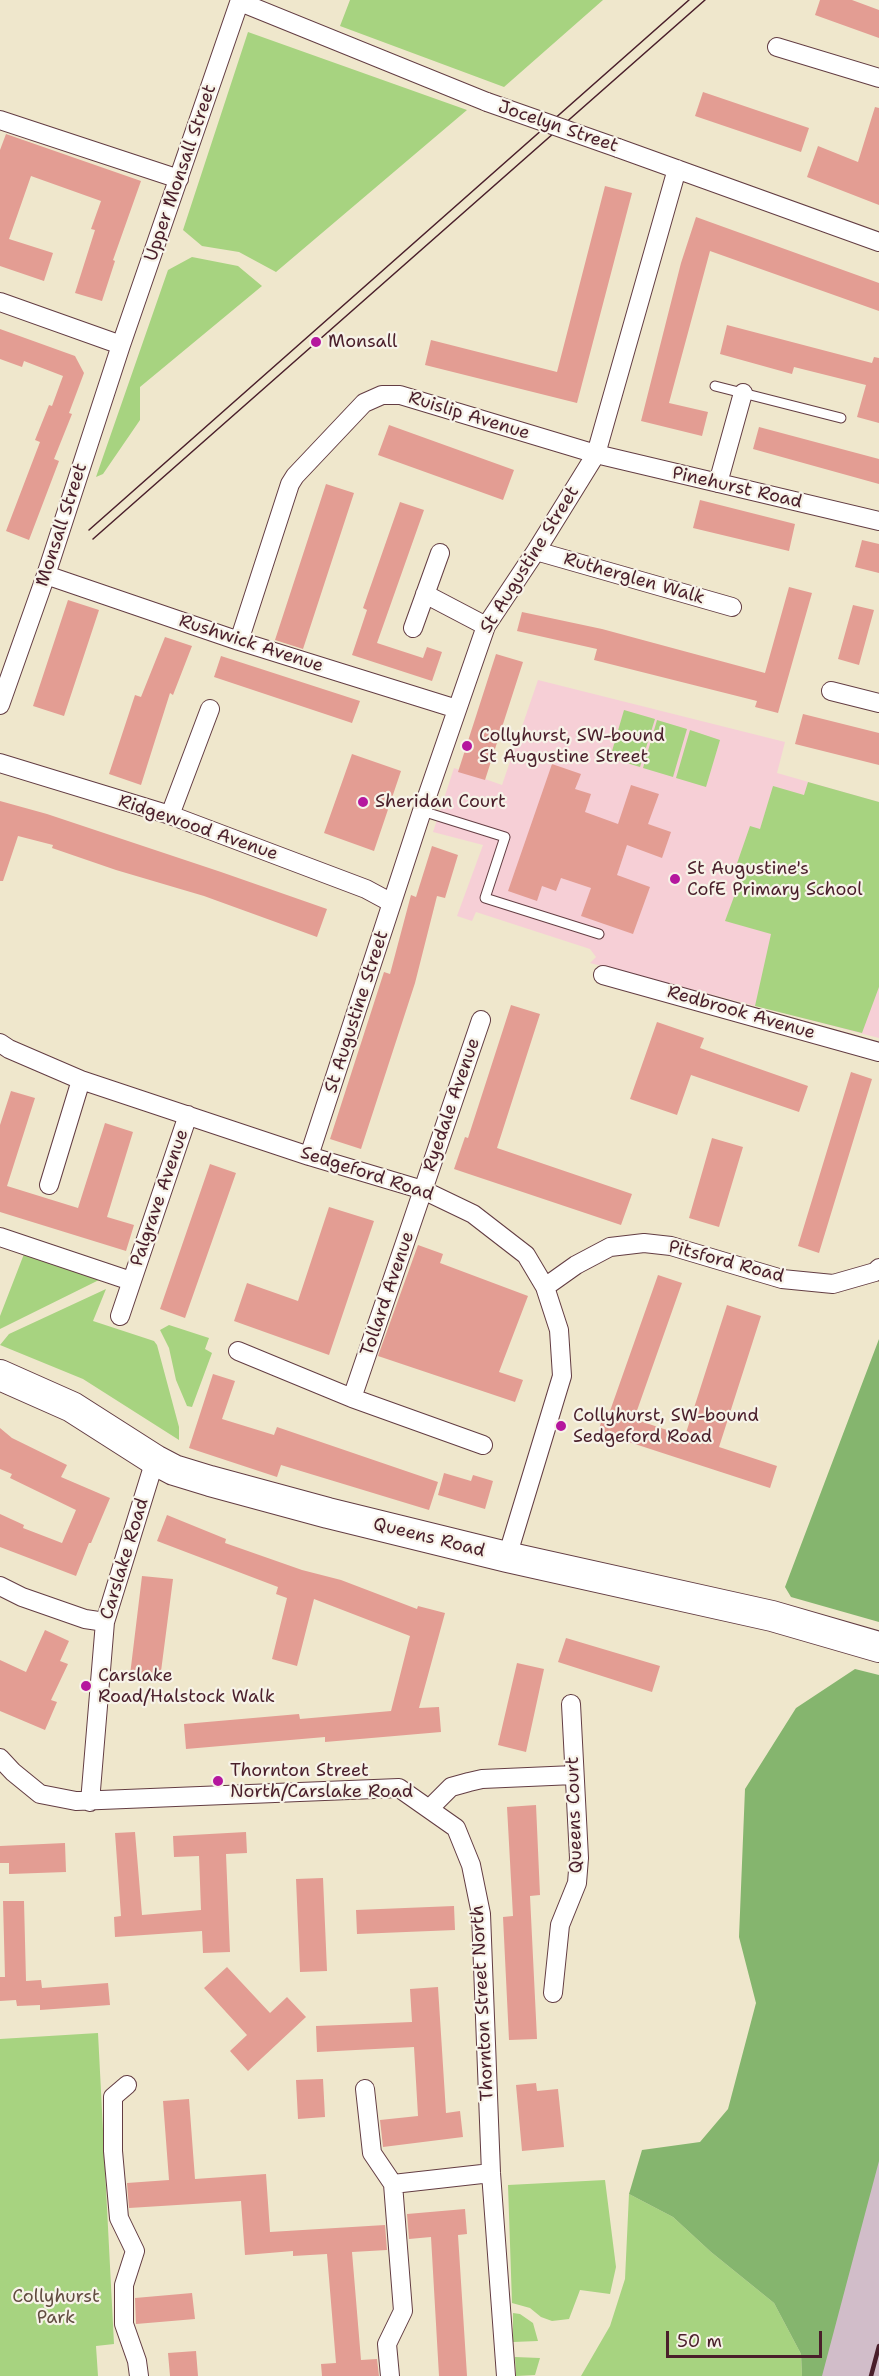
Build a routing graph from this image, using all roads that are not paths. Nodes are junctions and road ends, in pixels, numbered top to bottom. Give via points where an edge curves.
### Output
1 (240, 1) edge
2 (777, 47) dead end
3 (879, 78) edge
4 (0, 120) edge
5 (677, 169) junction
6 (179, 179) junction
7 (879, 242) edge
8 (0, 302) edge
9 (121, 345) junction
10 (714, 386) dead end
11 (743, 393) junction
12 (841, 418) dead end
13 (596, 454) junction
14 (718, 483) junction
15 (879, 521) edge
16 (536, 551) junction
17 (440, 553) dead end
18 (46, 575) junction
19 (425, 594) junction
20 (732, 607) dead end
21 (486, 626) junction
22 (413, 628) dead end
23 (239, 641) junction
24 (831, 691) dead end
25 (879, 703) edge
26 (0, 705) edge
27 (210, 709) dead end
28 (457, 709) junction
29 (0, 763) edge
30 (422, 811) junction
31 (170, 815) junction
32 (392, 903) junction
33 (599, 934) dead end
34 (603, 975) dead end
35 (481, 1020) dead end
36 (0, 1043) edge
37 (879, 1052) edge
38 (81, 1080) junction
39 (188, 1115) junction
40 (309, 1156) junction
41 (49, 1185) dead end
42 (423, 1190) junction
43 (0, 1237) edge
44 (879, 1268) edge
45 (131, 1281) junction
46 (545, 1287) junction
47 (120, 1316) dead end
48 (238, 1350) dead end
49 (0, 1375) edge
50 (352, 1398) junction
51 (483, 1445) dead end
52 (154, 1460) junction
53 (507, 1557) junction
54 (0, 1586) edge
55 (105, 1622) junction
56 (879, 1647) edge
57 (571, 1704) dead end
58 (0, 1758) edge
59 (574, 1775) junction
60 (90, 1802) junction
61 (430, 1808) junction
62 (554, 1994) dead end
63 (127, 2085) dead end
64 (365, 2089) dead end
65 (491, 2173) junction
66 (393, 2184) junction
67 (139, 2376) edge
68 (390, 2376) edge
69 (506, 2376) edge

1 - 5 street, Jocelyn Street, bridge via 487,102
1 - 6 street, Upper Monsall Street
2 - 3 street
4 - 6 street
5 - 7 street, Jocelyn Street
5 - 13 street, St Augustine Street
6 - 9 street, Upper Monsall Street
8 - 9 street
9 - 18 street, Monsall Street
10 - 11 lane
11 - 12 lane
11 - 14 street
13 - 14 street, Pinehurst Road
13 - 16 street, St Augustine Street
13 - 23 street, Ruislip Avenue via 400,396 373,398 302,467 290,484
14 - 15 street, Pinehurst Road
16 - 20 street, Rutherglen Walk
16 - 21 street, St Augustine Street
17 - 19 street
18 - 23 street, Rushwick Avenue
18 - 26 street, Monsall Street
19 - 21 street
19 - 22 street
21 - 28 street, St Augustine Street
23 - 28 street, Rushwick Avenue
24 - 25 street
27 - 31 street
28 - 30 street, St Augustine Street
29 - 31 street, Ridgewood Avenue
30 - 32 street, St Augustine Street
30 - 33 lane via 505,837 485,898
31 - 32 street, Ridgewood Avenue via 366,889
32 - 40 street, St Augustine Street
34 - 37 street, Redbrook Avenue
35 - 42 street, Ryedale Avenue
36 - 38 street, Sedgeford Road
38 - 39 street, Sedgeford Road
38 - 41 street
39 - 40 street, Sedgeford Road
39 - 45 street, Palgrave Avenue
40 - 42 street, Sedgeford Road
42 - 46 street, Sedgeford Road via 473,1214 505,1237 526,1255
42 - 50 street, Tollard Avenue
43 - 45 street, Palgrave Avenue
44 - 46 street, Pitsford Road via 833,1284 782,1279 671,1246 644,1243 610,1247
45 - 47 street, Palgrave Avenue
46 - 53 street, Sedgeford Road via 559,1330 562,1376
48 - 50 street
49 - 52 highway, Queens Road via 72,1407
50 - 51 street
52 - 53 highway, Queens Road via 247,1492
52 - 55 street, Carslake Road
53 - 56 highway, Queens Road via 772,1616
54 - 55 street via 85,1619
55 - 60 street, Carslake Road
57 - 59 street, Queens Court
58 - 60 street, Thornton Street North via 40,1794
59 - 61 street via 468,1782 451,1787
59 - 62 street, Queens Court via 577,1883 560,1925
60 - 61 street, Thornton Street North via 399,1788
61 - 65 street, Thornton Street North via 456,1828 471,1865 481,1914
63 - 67 street via 113,2097 113,2151 119,2218 135,2252 124,2285 124,2324
64 - 66 street via 372,2153
65 - 66 street
65 - 69 street, Thornton Street North
66 - 68 street via 403,2311 387,2344

